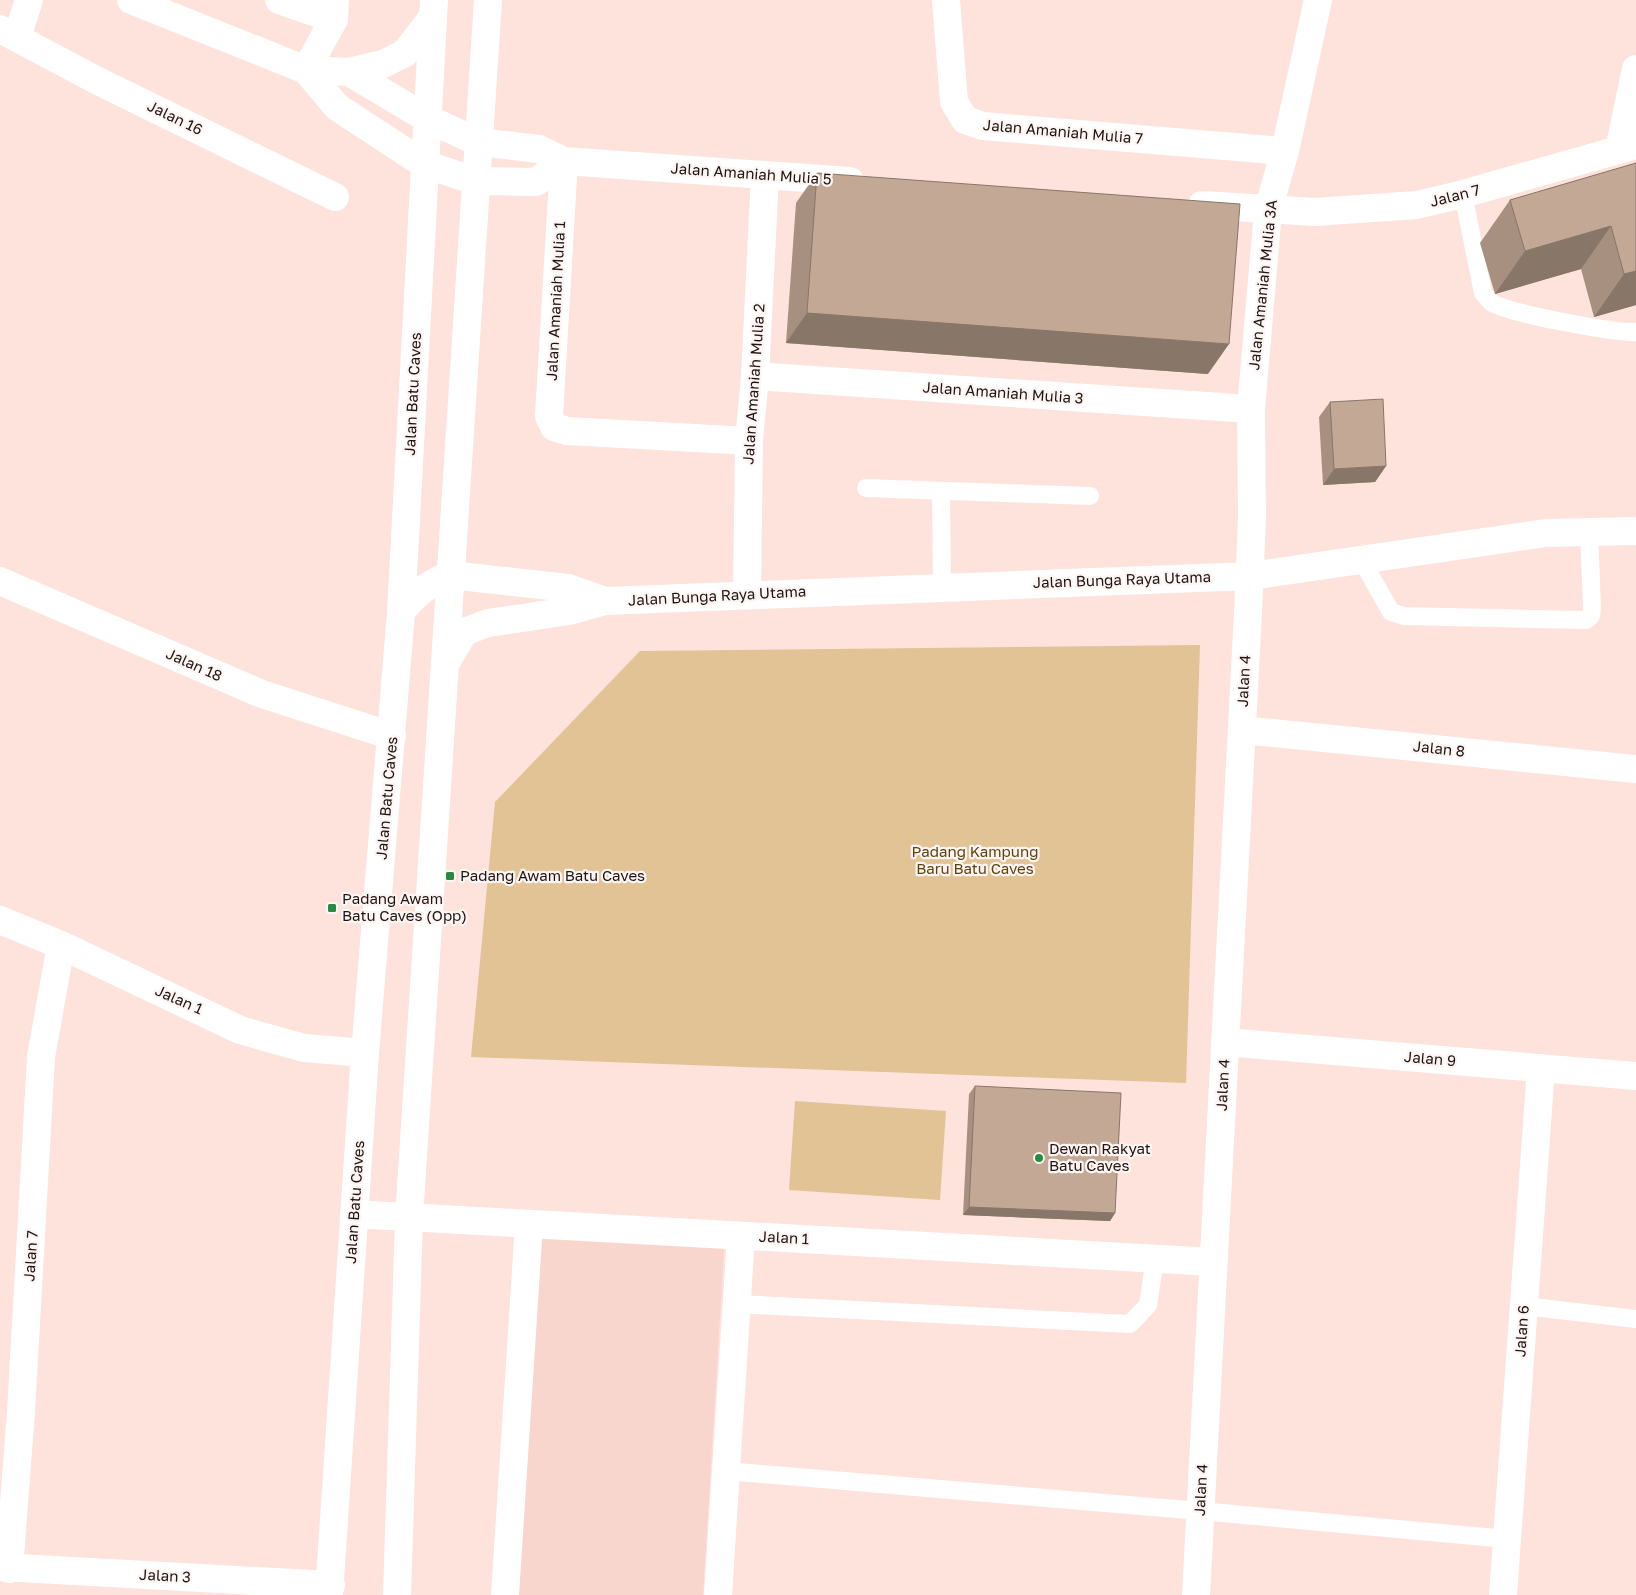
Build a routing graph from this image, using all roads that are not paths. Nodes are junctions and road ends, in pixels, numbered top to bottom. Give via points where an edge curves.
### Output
1 (29, 0) edge
2 (131, 0) edge
3 (279, 0) edge
4 (488, 0) edge
5 (946, 0) edge
6 (1318, 0) edge
7 (433, 9) edge
8 (334, 10) edge
9 (9, 33) edge
10 (1636, 69) edge
11 (306, 70) junction
12 (349, 72) junction
13 (428, 119) junction
14 (478, 142) junction
15 (1627, 147) edge
16 (1285, 151) junction
17 (564, 161) junction
18 (424, 164) junction
19 (765, 175) junction
20 (476, 180) junction
21 (873, 182) edge
22 (1463, 194) junction
23 (334, 197) dead end
24 (1177, 204) edge
25 (1268, 210) junction
26 (1636, 332) edge
27 (755, 376) junction
28 (1251, 409) junction
29 (749, 441) junction
30 (866, 488) dead end
31 (941, 490) junction
32 (1090, 496) dead end
33 (1636, 531) edge
34 (1589, 532) junction
35 (1362, 559) junction
36 (450, 575) junction
37 (1250, 576) junction
38 (0, 581) edge
39 (942, 587) junction
40 (746, 594) junction
41 (605, 601) junction
42 (401, 612) junction
43 (445, 664) junction
44 (1242, 730) junction
45 (392, 736) junction
46 (1636, 769) edge
47 (0, 920) edge
48 (61, 945) junction
49 (1225, 1042) junction
50 (365, 1053) junction
51 (1541, 1068) junction
52 (1636, 1076) edge
53 (354, 1214) junction
54 (408, 1218) junction
55 (529, 1224) junction
56 (741, 1236) junction
57 (1155, 1259) junction
58 (1213, 1262) junction
59 (737, 1304) junction
60 (1524, 1306) junction
61 (1636, 1318) edge
62 (726, 1471) junction
63 (1200, 1511) junction
64 (399, 1525) junction
65 (1507, 1539) junction
66 (4, 1568) edge
67 (330, 1590) edge
68 (397, 1595) edge
69 (407, 1595) edge
70 (505, 1595) edge
71 (718, 1595) edge
72 (1196, 1595) edge
73 (1503, 1595) edge

1 - 9 street, Jalan 16
2 - 11 street
3 - 8 street
4 - 14 street
5 - 16 street, Jalan Amaniah Mulia 7 via 954,102 965,120 983,126
6 - 16 street, Jalan Amaniah Mulia 3A
7 - 12 street via 405,52 383,64
7 - 13 street, Jalan Batu Caves
8 - 11 street
9 - 23 street, Jalan 16 via 98,81
10 - 15 street
11 - 12 street
11 - 18 street via 337,107
12 - 13 street, Jalan Amaniah Mulia 5
13 - 14 street, Jalan Amaniah Mulia 5
13 - 18 street, Jalan Batu Caves
14 - 17 street, Jalan Amaniah Mulia 5 via 539,149
14 - 20 street
15 - 22 street, Jalan 7
16 - 25 street, Jalan Amaniah Mulia 3A
17 - 19 street, Jalan Amaniah Mulia 5
17 - 20 street via 536,182
17 - 29 street, Jalan Amaniah Mulia 1 via 549,416 554,427
18 - 20 street
18 - 42 street, Jalan Batu Caves
19 - 21 street, Jalan Amaniah Mulia 5
19 - 27 street, Jalan Amaniah Mulia 2
20 - 36 street
22 - 25 street, Jalan 7 via 1417,205 1352,211
22 - 26 lane via 1483,293 1492,302 1555,320
24 - 25 street
25 - 28 street, Jalan Amaniah Mulia 3A
27 - 28 street, Jalan Amaniah Mulia 3
27 - 29 street, Jalan Amaniah Mulia 2
28 - 37 street, Jalan Amaniah Mulia 3A
29 - 40 street, Jalan Amaniah Mulia 2
30 - 31 lane
31 - 32 lane
31 - 39 lane
33 - 34 street, Jalan Bunga Raya Utama
34 - 35 street, Jalan Bunga Raya Utama via 1546,533
34 - 35 lane via 1592,608 1591,616 1586,620 1404,616 1391,612
35 - 37 street, Jalan Bunga Raya Utama
36 - 41 street, Jalan Bunga Raya Utama via 568,588
36 - 42 street via 430,583 415,594
36 - 43 street
37 - 39 street, Jalan Bunga Raya Utama
37 - 44 street, Jalan 4
38 - 45 street, Jalan 18 via 262,694
39 - 40 street, Jalan Bunga Raya Utama
40 - 41 street, Jalan Bunga Raya Utama
41 - 43 street, Jalan Bunga Raya Utama via 569,611 488,622 464,632
42 - 45 street, Jalan Batu Caves
43 - 54 street
44 - 46 street, Jalan 8
44 - 49 street, Jalan 4
45 - 50 street, Jalan Batu Caves
47 - 48 street, Jalan 1
48 - 50 street, Jalan 1 via 240,1030 304,1048
48 - 66 street, Jalan 7 via 40,1057 21,1412
49 - 51 street, Jalan 9
49 - 58 street, Jalan 4
50 - 53 street, Jalan Batu Caves
51 - 52 street, Jalan 9
51 - 60 street, Jalan 6
53 - 54 street, Jalan 1
53 - 67 street, Jalan Batu Caves
54 - 55 street, Jalan 1
54 - 64 street
55 - 56 street, Jalan 1
55 - 70 street
56 - 57 street, Jalan 1
56 - 59 street
57 - 58 street, Jalan 1
57 - 59 lane via 1148,1305 1130,1324
58 - 63 street, Jalan 4
59 - 62 street
60 - 61 lane
60 - 65 street, Jalan 6
62 - 63 lane
62 - 71 street
63 - 65 lane
63 - 72 street, Jalan 4
64 - 68 street
64 - 69 street
65 - 73 street, Jalan 6
66 - 67 street, Jalan 3

